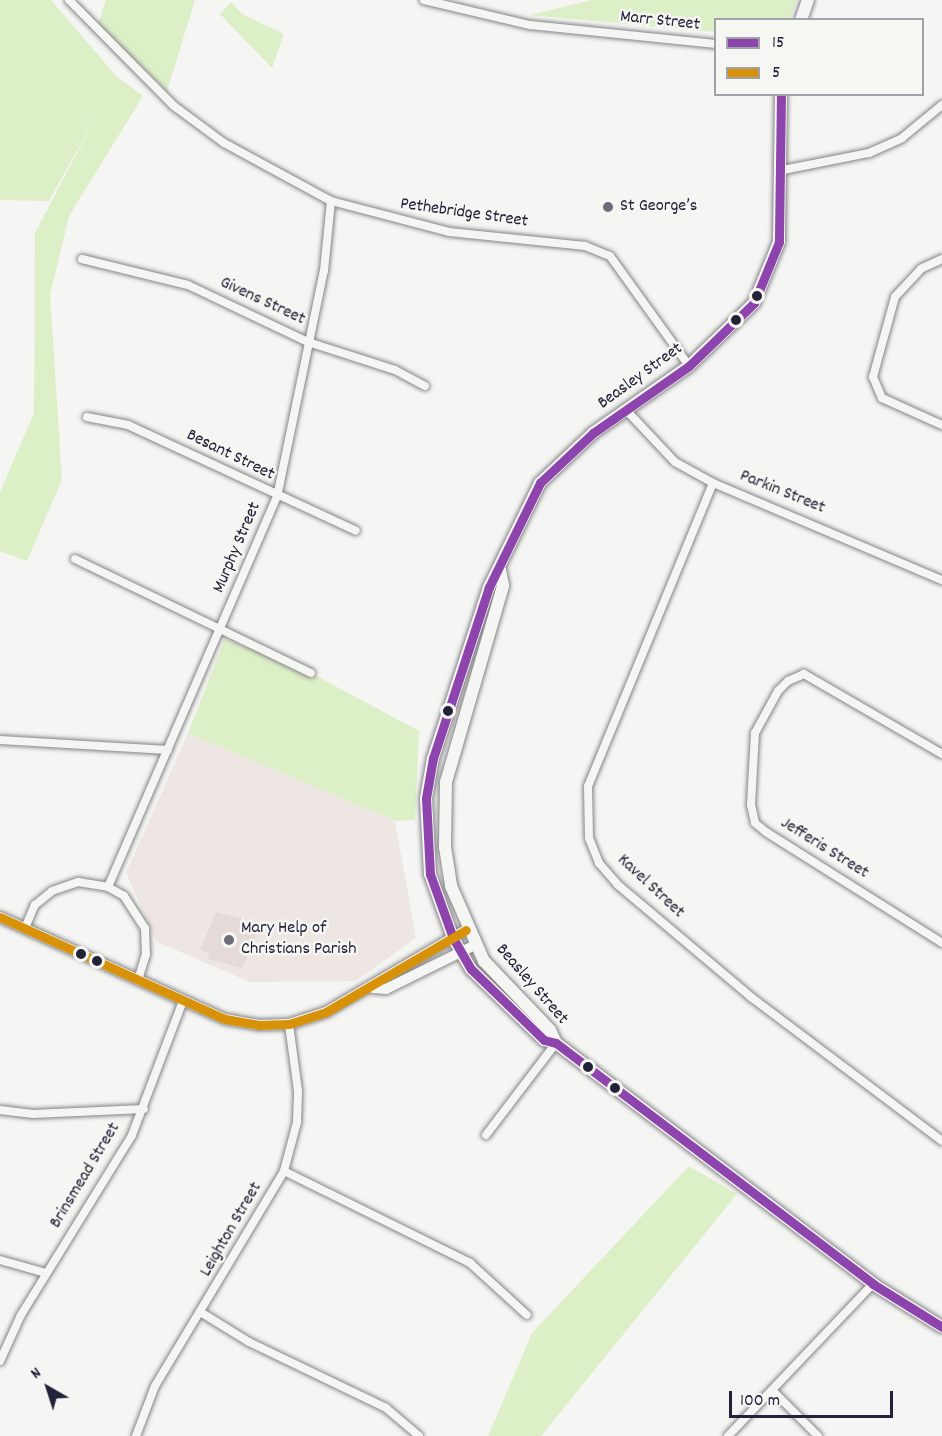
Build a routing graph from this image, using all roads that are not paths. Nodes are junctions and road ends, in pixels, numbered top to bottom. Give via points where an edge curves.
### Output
1 (69, 0) edge
2 (424, 0) edge
3 (808, 0) edge
4 (802, 18) edge
5 (714, 44) edge
6 (781, 96) edge
7 (942, 105) edge
8 (778, 171) junction
9 (331, 201) junction
10 (82, 259) dead end
11 (942, 259) edge
12 (308, 342) junction
13 (689, 366) junction
14 (426, 386) dead end
15 (627, 411) junction
16 (87, 417) dead end
17 (942, 425) edge
18 (713, 483) junction
19 (278, 497) junction
20 (356, 531) dead end
21 (75, 559) dead end
22 (500, 570) junction
23 (942, 580) edge
24 (221, 631) junction
25 (311, 673) dead end
26 (0, 740) edge
27 (168, 750) junction
28 (942, 754) edge
29 (108, 886) junction
30 (0, 917) edge
31 (25, 928) junction
32 (466, 930) junction
33 (453, 938) junction
34 (942, 943) edge
35 (475, 945) junction
36 (461, 952) junction
37 (138, 980) junction
38 (373, 988) junction
39 (183, 1001) junction
40 (290, 1024) junction
41 (556, 1043) junction
42 (144, 1109) junction
43 (0, 1110) edge
44 (486, 1135) dead end
45 (942, 1141) edge
46 (285, 1171) junction
47 (0, 1260) edge
48 (46, 1273) junction
49 (873, 1284) junction
50 (202, 1313) junction
51 (527, 1316) dead end
52 (942, 1327) edge
53 (0, 1360) edge
54 (772, 1390) junction
55 (136, 1436) edge
56 (419, 1436) edge
57 (728, 1436) edge
58 (818, 1436) edge

1 - 9 street, Pethebridge Street via 174,106 224,143
2 - 5 street, Marr Street via 530,25
3 - 4 main road
6 - 8 main road, Beasley Street
7 - 8 street via 902,138 869,153
8 - 13 main road, Beasley Street via 779,242 769,274 732,329
9 - 12 street, Murphy Street via 324,271
9 - 13 street, Pethebridge Street via 439,230 585,246 610,256
10 - 12 street, Givens Street via 188,285
11 - 17 street via 921,269 895,297 873,377 882,398
12 - 14 street, Givens Street via 395,370
12 - 19 street, Murphy Street
13 - 15 main road, Beasley Street
15 - 18 street, Parkin Street via 675,462
15 - 22 main road, Beasley Street via 566,456 540,483
16 - 19 street, Besant Street via 128,425
18 - 23 street, Parkin Street
18 - 45 street, Kavel Street via 588,786 589,838 599,862 618,885 751,997
19 - 20 street, Besant Street
19 - 24 street, Murphy Street
21 - 24 street
22 - 32 main road, Beasley Street via 503,586 446,782 448,867
22 - 33 main road, Beasley Street via 489,587 441,730 426,798 430,874
24 - 25 street
24 - 27 street, Murphy Street
26 - 27 street
27 - 29 street, Murphy Street
28 - 34 street, Jefferis Street via 804,675 788,681 778,691 755,733 751,805 755,823 766,832
29 - 31 street via 78,882 52,891 34,905
29 - 37 street via 124,896 145,928 146,954
30 - 31 street
31 - 37 street
32 - 33 street
32 - 35 main road, Beasley Street
33 - 36 main road, Beasley Street
33 - 38 street
35 - 36 street
35 - 41 main road, Beasley Street via 495,977 550,1030
36 - 38 street via 386,989
36 - 41 main road, Beasley Street via 484,986 544,1040
37 - 39 street
38 - 40 street via 326,1012
39 - 40 street via 225,1019 258,1025
39 - 42 street, Brinsmead Street
40 - 46 street, Leighton Street via 298,1091 297,1122
41 - 44 street
41 - 49 main road, Beasley Street
42 - 43 street via 33,1114
42 - 48 street, Brinsmead Street
46 - 50 street, Leighton Street
46 - 51 street via 470,1263
47 - 48 street
48 - 53 street, Brinsmead Street
49 - 52 main road, Beasley Street
49 - 54 street
50 - 55 street, Leighton Street via 155,1386
50 - 56 street via 249,1342 386,1408
54 - 57 street
54 - 58 street

